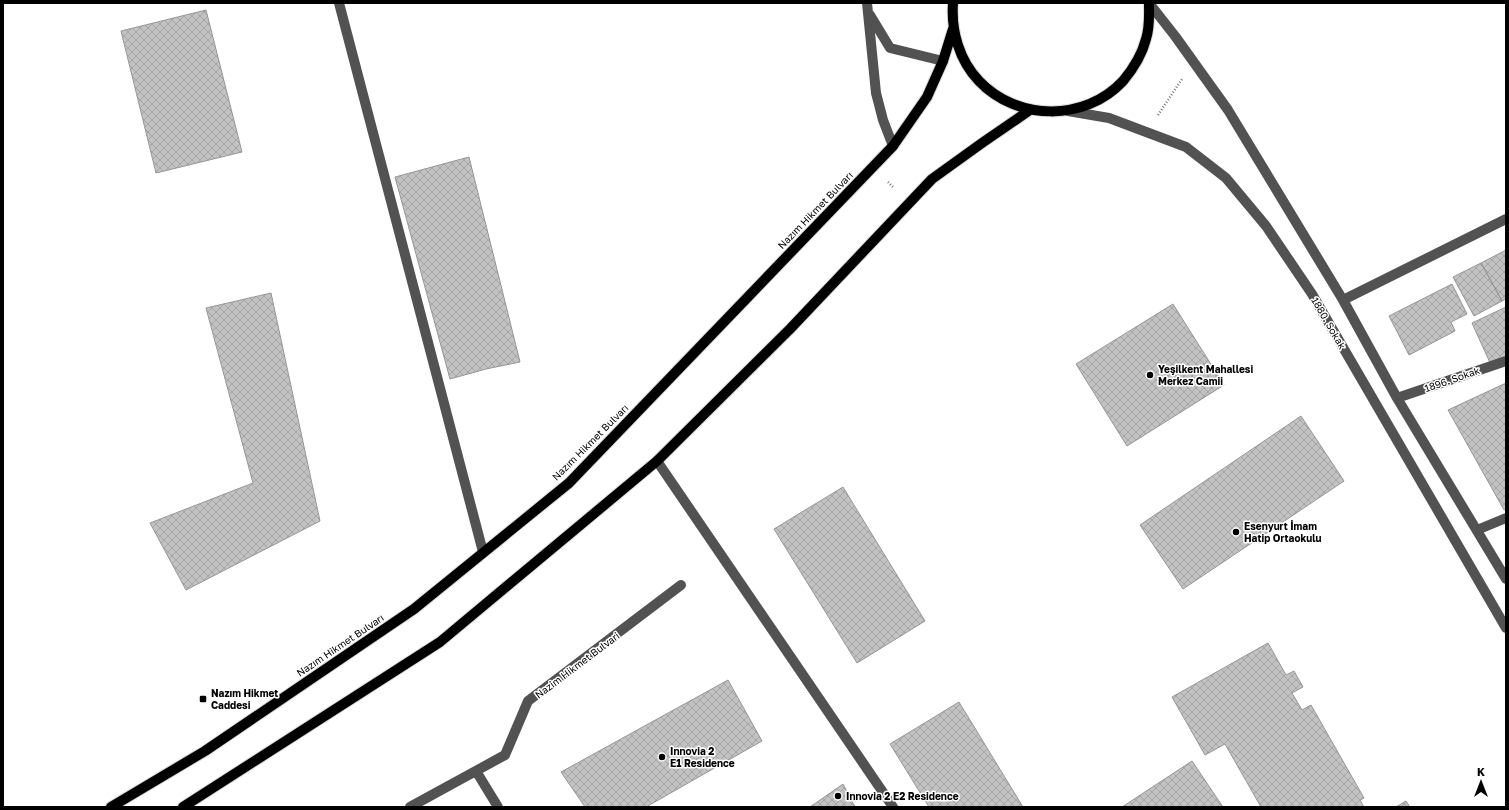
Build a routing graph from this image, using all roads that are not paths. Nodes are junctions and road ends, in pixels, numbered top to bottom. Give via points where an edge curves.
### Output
1 (339, 3) edge
2 (953, 3) edge
3 (1149, 3) edge
4 (867, 7) edge
5 (953, 28) junction
6 (943, 61) junction
7 (1030, 110) junction
8 (1068, 111) junction
9 (894, 146) junction
10 (1506, 219) edge
11 (1342, 300) junction
12 (1506, 361) edge
13 (1397, 398) junction
14 (657, 461) junction
15 (1506, 518) edge
16 (1477, 530) junction
17 (483, 552) junction
18 (1506, 579) edge
19 (681, 585) dead end
20 (1506, 628) edge
21 (476, 771) junction
22 (111, 807) edge
23 (183, 807) edge
24 (410, 807) edge
25 (498, 807) edge
26 (893, 807) edge

1 - 17 street
2 - 5 main road
3 - 8 main road via 1146,39 1140,57 1130,73 1102,98
3 - 11 street via 1228,110
4 - 6 street via 890,48
4 - 9 street via 876,93 883,120
5 - 6 main road, Nazım Hikmet Bulvarı
5 - 7 main road via 961,54 979,81 994,94
6 - 9 main road, Nazım Hikmet Bulvarı via 927,97
7 - 8 main road
7 - 14 main road via 932,179 790,328
8 - 20 street, 1880. Sokak via 1109,118 1186,147 1226,178 1266,226 1312,294
9 - 17 main road, Nazım Hikmet Bulvarı via 569,483
10 - 11 street
11 - 13 street
12 - 13 street, 1896. Sokak
13 - 16 street
14 - 23 main road via 440,642
14 - 26 street
15 - 16 street
16 - 18 street
17 - 22 main road, Nazım Hikmet Bulvarı via 414,609 205,751
19 - 21 street, Nazim Hikmet Bulvari via 528,701 505,755
21 - 24 street, Nazim Hikmet Bulvari
21 - 25 street

